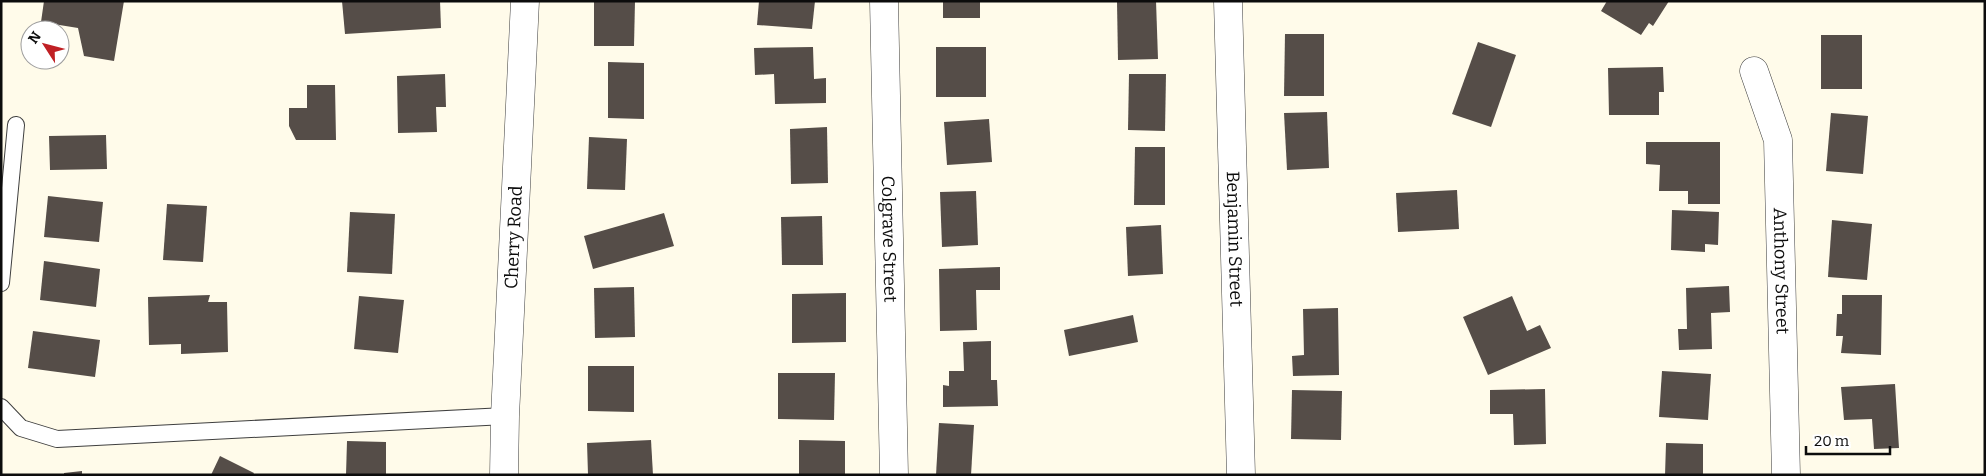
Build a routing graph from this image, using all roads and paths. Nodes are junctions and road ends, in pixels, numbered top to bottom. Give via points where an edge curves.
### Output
1 (525, 1) edge
2 (884, 1) edge
3 (1228, 1) edge
4 (1754, 71) dead end
5 (16, 126) dead end
6 (1, 283) edge
7 (1, 407) edge
8 (504, 416) junction
9 (504, 475) edge
10 (894, 475) edge
11 (1241, 475) edge
12 (1786, 475) edge

1 - 8 street, Cherry Road
2 - 10 street, Colgrave Street
3 - 11 street, Benjamin Street
4 - 12 street, Anthony Street via 1778,140
5 - 6 lane
7 - 8 lane via 21,428 58,439
8 - 9 street, Cherry Road

